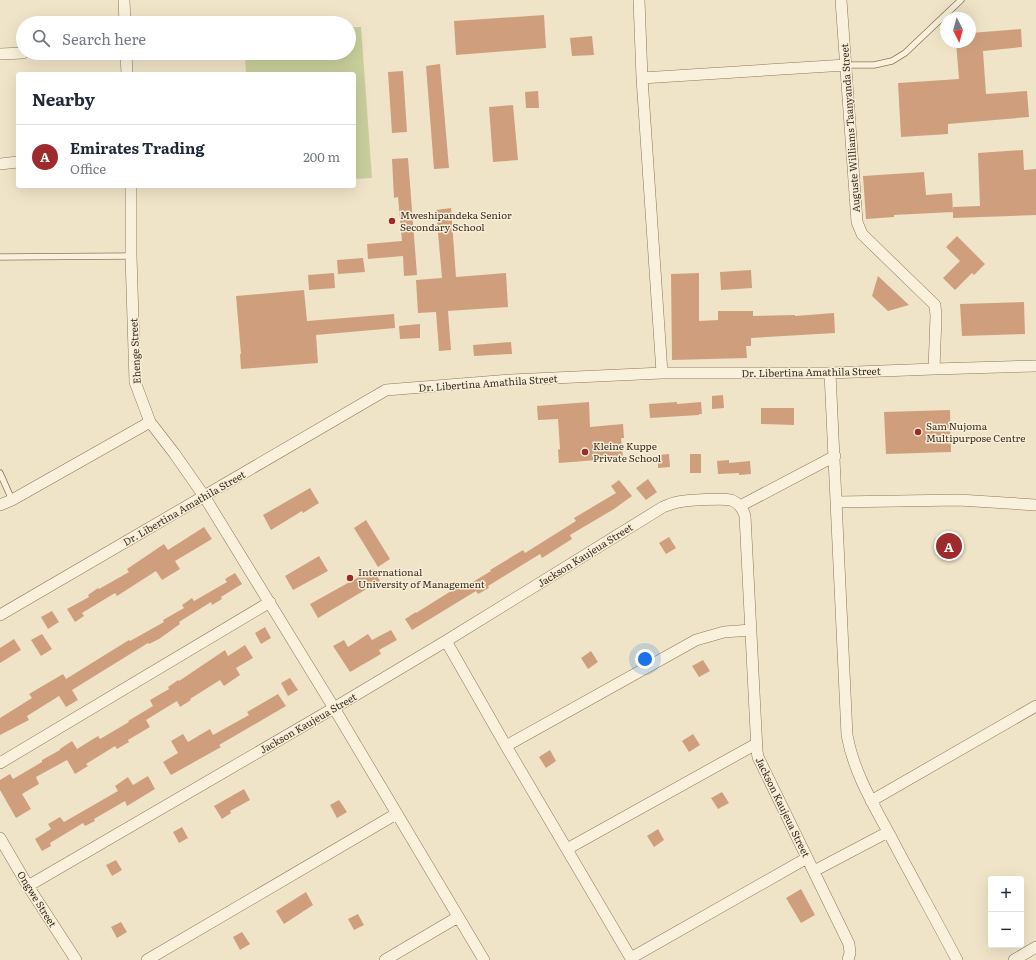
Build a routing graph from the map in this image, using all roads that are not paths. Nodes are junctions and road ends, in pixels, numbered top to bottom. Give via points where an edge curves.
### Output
1 (124, 0) edge
2 (639, 0) edge
3 (841, 0) edge
4 (961, 0) edge
5 (125, 16) edge
6 (16, 53) edge
7 (0, 54) edge
8 (126, 60) edge
9 (846, 66) junction
10 (127, 72) edge
11 (642, 78) junction
12 (16, 162) edge
13 (0, 164) edge
14 (131, 188) edge
15 (132, 256) junction
16 (0, 257) edge
17 (1036, 366) edge
18 (934, 369) junction
19 (662, 373) junction
20 (830, 373) junction
21 (150, 422) junction
22 (835, 456) junction
23 (0, 473) edge
24 (204, 496) junction
25 (12, 500) junction
26 (837, 502) junction
27 (0, 505) edge
28 (1036, 505) edge
29 (740, 506) junction
30 (270, 602) junction
31 (0, 615) edge
32 (751, 630) junction
33 (446, 641) junction
34 (1036, 706) edge
35 (334, 708) junction
36 (756, 744) junction
37 (506, 746) junction
38 (0, 763) edge
39 (871, 801) junction
40 (396, 814) junction
41 (888, 832) junction
42 (0, 838) edge
43 (567, 849) junction
44 (807, 858) junction
45 (814, 871) junction
46 (28, 886) junction
47 (458, 917) junction
48 (1036, 947) edge
49 (632, 959) edge
50 (76, 960) edge
51 (146, 960) edge
52 (385, 960) edge
53 (484, 960) edge
54 (848, 960) edge
55 (957, 960) edge
56 (1014, 960) edge

1 - 5 street
2 - 11 street
3 - 9 street, Auguste Williams Taanyanda Street
4 - 9 lane via 905,53 892,61
6 - 7 street
8 - 10 street
9 - 11 street
9 - 18 street, Auguste Williams Taanyanda Street via 856,222 862,234 935,305
11 - 19 street
12 - 13 street
14 - 15 street, Ehenge Street
15 - 16 lane
15 - 21 street, Ehenge Street via 135,382
17 - 18 street, Dr. Libertina Amathila Street
18 - 20 street, Dr. Libertina Amathila Street
19 - 20 street, Dr. Libertina Amathila Street
19 - 24 street, Dr. Libertina Amathila Street via 511,380 386,390
20 - 22 street
21 - 24 street, Ehenge Street
21 - 25 street
22 - 26 street
22 - 29 street
23 - 25 lane
24 - 30 street, Ehenge Street
24 - 31 street, Dr. Libertina Amathila Street
25 - 27 street
26 - 28 street via 959,500
26 - 39 street via 847,735 850,754
29 - 32 street, Jackson Kaujeua Street via 745,516
29 - 33 street, Jackson Kaujeua Street via 724,499 678,502 663,507
30 - 35 street, Ehenge Street
30 - 38 street
32 - 36 street, Jackson Kaujeua Street
32 - 37 street via 724,632 696,640
33 - 35 street, Jackson Kaujeua Street
33 - 37 street
34 - 39 street
35 - 40 street, Ehenge Street
35 - 46 street, Jackson Kaujeua Street
36 - 43 street
36 - 44 street, Jackson Kaujeua Street via 758,757
37 - 43 street
39 - 41 street
40 - 47 street, Ehenge Street
40 - 51 street
41 - 45 street
41 - 55 street
42 - 46 street, Ongwe Street
43 - 49 street
44 - 45 street, Jackson Kaujeua Street
44 - 49 street
45 - 54 street, Jackson Kaujeua Street via 849,944
46 - 50 street, Ongwe Street
47 - 52 street
47 - 53 street, Ehenge Street
48 - 56 street

